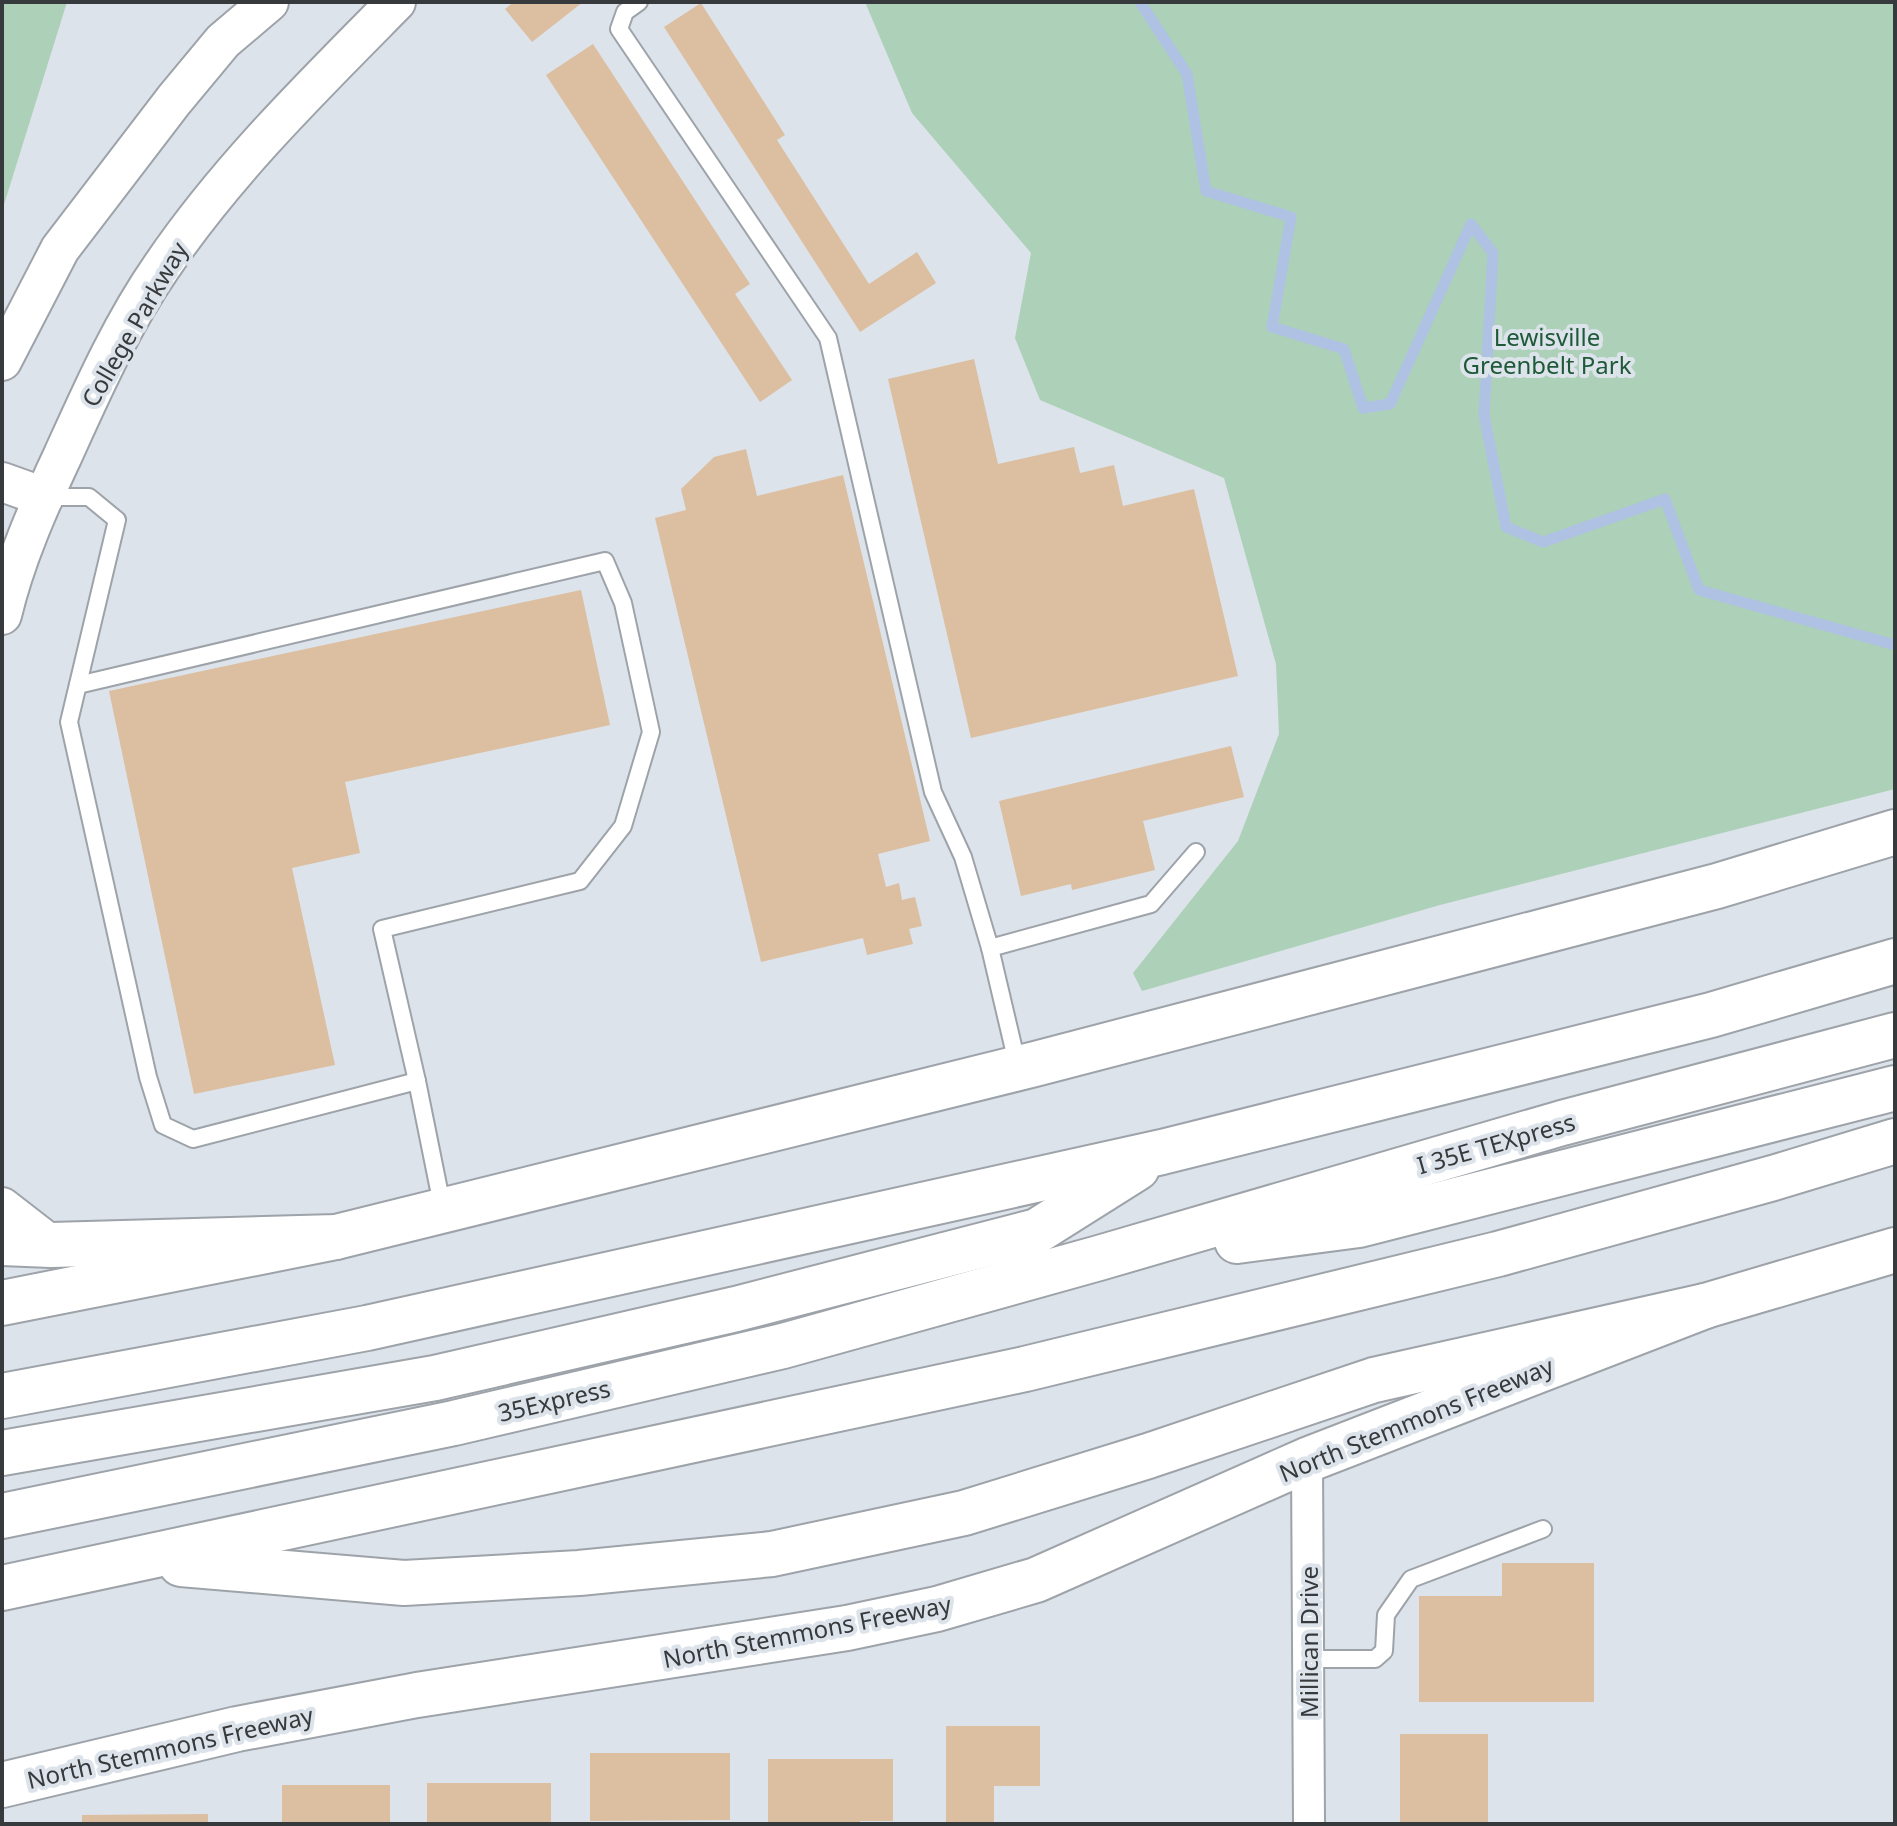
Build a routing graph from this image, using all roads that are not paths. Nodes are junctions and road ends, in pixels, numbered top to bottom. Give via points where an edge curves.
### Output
1 (269, 2) edge
2 (396, 2) edge
3 (639, 2) edge
4 (2, 361) edge
5 (2, 482) edge
6 (44, 497) junction
7 (2, 615) edge
8 (78, 685) junction
9 (1895, 832) edge
10 (1196, 852) dead end
11 (990, 948) junction
12 (1895, 961) edge
13 (1895, 1035) edge
14 (1018, 1068) junction
15 (417, 1081) junction
16 (1895, 1088) edge
17 (1895, 1141) edge
18 (1162, 1152) junction
19 (2, 1207) edge
20 (443, 1210) junction
21 (336, 1237) junction
22 (2, 1243) edge
23 (51, 1245) junction
24 (1895, 1250) edge
25 (1099, 1258) junction
26 (2, 1303) edge
27 (1705, 1306) junction
28 (2, 1396) edge
29 (2, 1453) edge
30 (1307, 1460) junction
31 (2, 1516) edge
32 (1543, 1529) dead end
33 (135, 1560) junction
34 (2, 1588) edge
35 (1308, 1659) junction
36 (2, 1785) edge
37 (1309, 1824) edge

1 - 4 street via 223,41 60,249
2 - 6 street, College Parkway via 226,182 161,268 100,373
3 - 11 lane via 625,12 619,29 828,338 933,792 963,857
5 - 6 street
6 - 7 street, College Parkway
6 - 8 lane via 89,497 117,520
8 - 15 lane via 69,722 163,1125 193,1139
8 - 15 lane via 605,561 623,603 651,732 623,826 580,881 382,929
9 - 14 main road via 1717,886
10 - 11 lane via 1151,904
11 - 14 lane
12 - 18 main road via 1711,1015
13 - 25 main road, I 35E TEXpress via 1562,1123
14 - 20 main road
15 - 20 lane
16 - 25 main road via 1359,1225
17 - 33 main road via 1498,1254 1041,1366
18 - 28 main road via 382,1324
18 - 29 main road via 1037,1231 736,1309 435,1378
19 - 23 street
20 - 21 main road
21 - 23 main road
21 - 26 main road
22 - 23 main road
24 - 27 main road, North Stemmons Freeway
25 - 31 main road, 35Express via 783,1346 484,1416
27 - 30 main road, North Stemmons Freeway
27 - 33 main road via 1374,1380 964,1513 772,1554 404,1583
30 - 35 street, Millican Drive
30 - 36 main road, North Stemmons Freeway via 1036,1580 937,1609 312,1714
32 - 35 lane via 1411,1579 1386,1615 1384,1651 1375,1659
33 - 34 main road
35 - 37 street, Millican Drive

